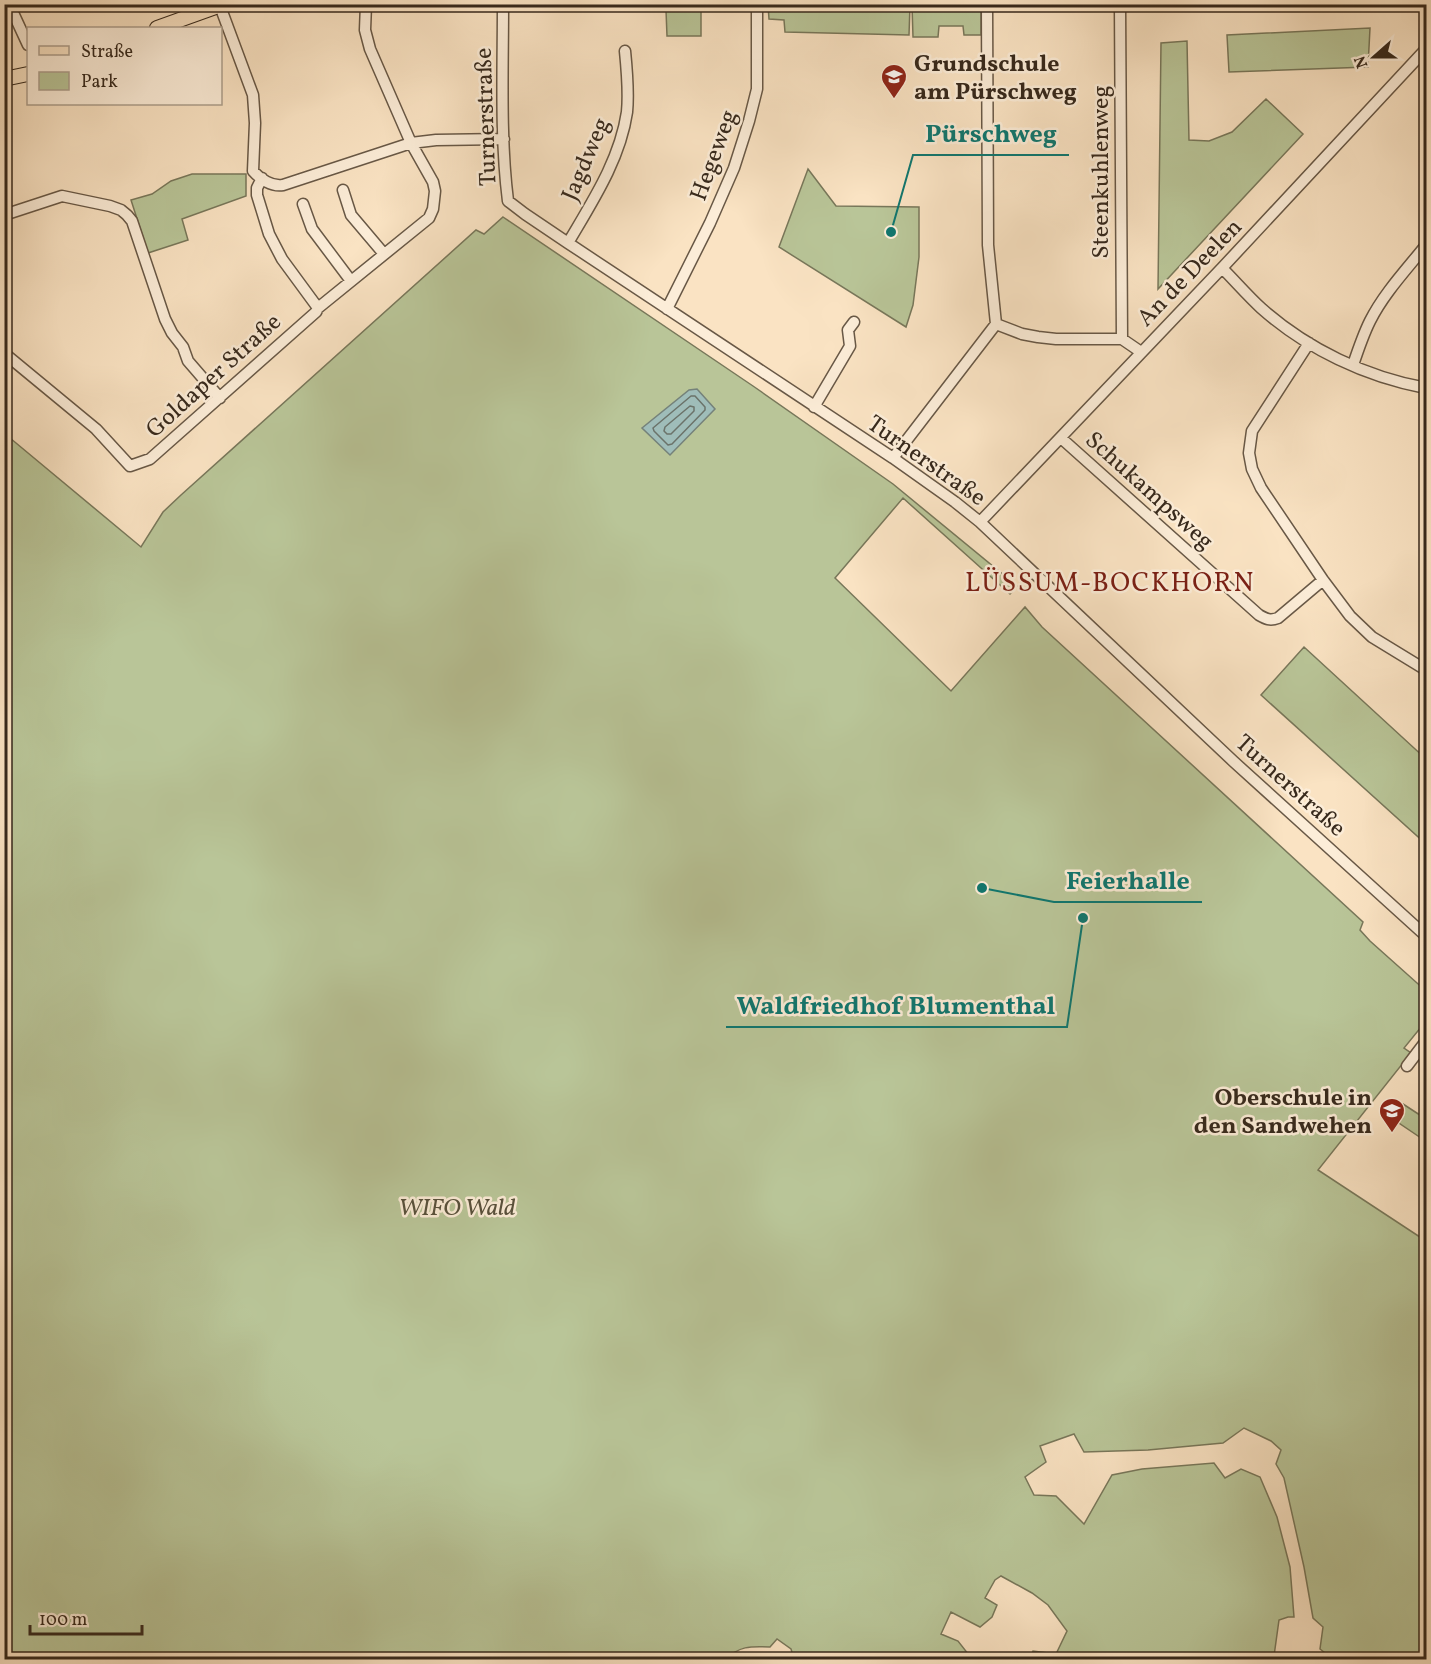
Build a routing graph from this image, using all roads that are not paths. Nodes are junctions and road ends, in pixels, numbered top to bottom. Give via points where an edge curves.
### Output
1 (9, 4) edge
2 (366, 4) edge
3 (503, 4) edge
4 (757, 4) edge
5 (987, 4) edge
6 (1120, 4) edge
7 (222, 5) edge
8 (160, 27) edge
9 (27, 43) edge
10 (1426, 49) edge
11 (625, 51) dead end
12 (27, 74) edge
13 (4, 79) edge
14 (504, 139) junction
15 (411, 143) junction
16 (261, 178) junction
17 (343, 190) dead end
18 (303, 204) dead end
19 (4, 216) edge
20 (568, 243) junction
21 (1426, 245) edge
22 (384, 254) junction
23 (1222, 268) junction
24 (351, 281) junction
25 (318, 308) junction
26 (667, 309) junction
27 (854, 322) dead end
28 (996, 324) junction
29 (1122, 339) junction
30 (1309, 343) junction
31 (1141, 352) junction
32 (4, 353) edge
33 (1353, 365) junction
34 (1426, 388) edge
35 (220, 398) junction
36 (814, 408) junction
37 (1061, 438) junction
38 (893, 458) junction
39 (980, 522) junction
40 (1323, 580) junction
41 (1426, 670) edge
42 (1426, 936) edge
43 (1426, 1041) edge
44 (1407, 1066) dead end

1 - 9 street
2 - 15 street, Goldaper Straße via 365,30 370,49
3 - 14 street, Turnerstraße
4 - 26 street, Hegeweg via 757,89 749,121 720,201
5 - 28 street via 988,245
6 - 29 street, Steenkuhlenweg
7 - 8 main road
7 - 16 street via 253,95 253,171
10 - 23 street, An de Deelen
11 - 20 street, Jagdweg via 628,94 624,130 600,189
12 - 13 main road
14 - 15 street
14 - 20 street, Turnerstraße via 508,201
15 - 16 street via 283,185 272,185
15 - 22 street, Goldaper Straße via 433,182 433,209 429,218
16 - 25 street via 257,195 269,234
17 - 22 street via 351,215
18 - 24 street via 312,229
19 - 35 street via 62,196 110,206 127,215 172,333 188,361
20 - 26 street, Turnerstraße
21 - 33 street via 1374,313
22 - 24 street, Goldaper Straße
23 - 30 street via 1261,308
23 - 31 street, An de Deelen
24 - 25 street, Goldaper Straße
25 - 35 street, Goldaper Straße
26 - 36 street, Turnerstraße
27 - 36 street via 848,330 850,346
28 - 29 street via 1038,338
28 - 38 street
29 - 31 street
30 - 33 street
30 - 40 street via 1256,424 1249,453 1260,488
31 - 37 street, An de Deelen
32 - 35 street, Goldaper Straße via 96,429 130,466 150,459
33 - 34 street
36 - 38 street, Turnerstraße
37 - 39 street, An de Deelen
37 - 40 street, Schukampsweg via 1266,620 1278,618
38 - 39 street, Turnerstraße
39 - 42 street, Turnerstraße via 1233,761
40 - 41 street via 1372,637
43 - 44 street

